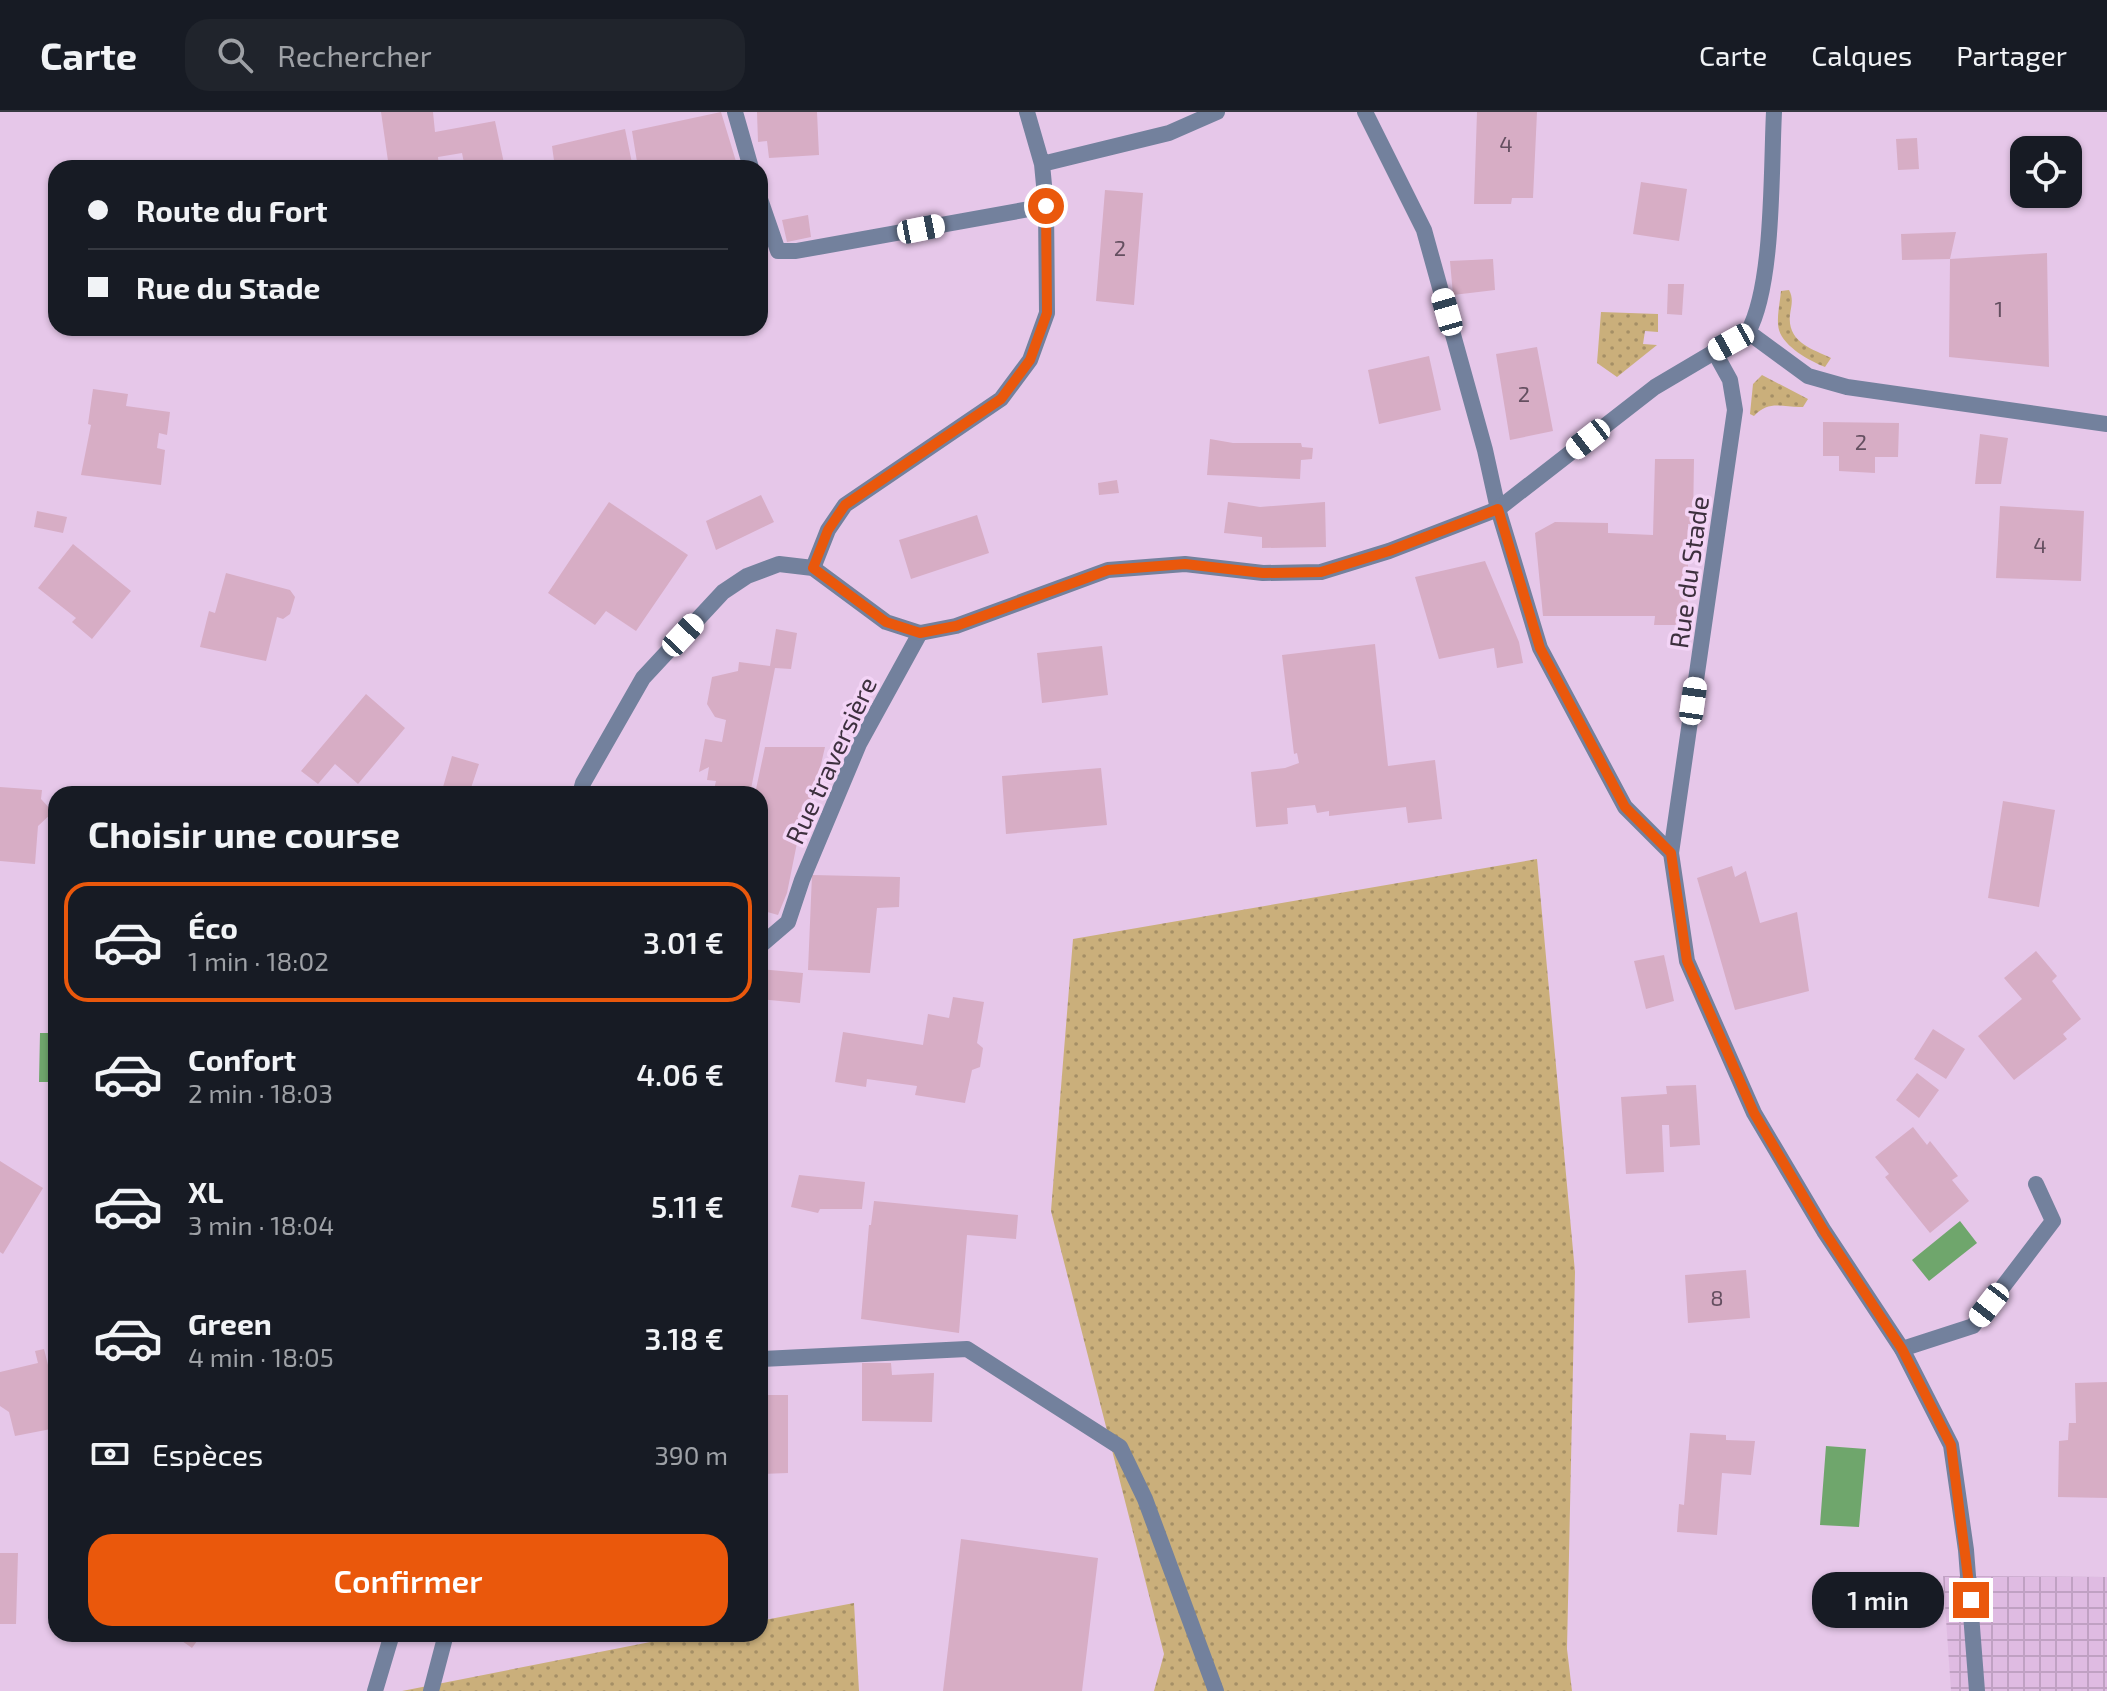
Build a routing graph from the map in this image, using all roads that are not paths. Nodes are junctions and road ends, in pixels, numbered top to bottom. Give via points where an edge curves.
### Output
1 (735, 112) edge
2 (1027, 112) edge
3 (1217, 112) edge
4 (1365, 112) edge
5 (1774, 112) edge
6 (749, 160) edge
7 (1042, 164) junction
8 (1046, 206) junction
9 (768, 222) edge
10 (1748, 332) junction
11 (1714, 351) junction
12 (2107, 424) edge
13 (1498, 509) junction
14 (813, 568) junction
15 (920, 633) junction
16 (582, 786) edge
17 (1671, 853) junction
18 (768, 939) edge
19 (2036, 1184) dead end
20 (1902, 1349) junction
21 (768, 1359) edge
22 (390, 1642) edge
23 (444, 1642) edge
24 (375, 1691) edge
25 (431, 1691) edge
26 (1216, 1691) edge
27 (1977, 1691) edge

1 - 6 street
2 - 7 street
3 - 7 street via 1169,133
4 - 13 street via 1424,230
5 - 10 street via 1765,271
7 - 8 street
8 - 9 street via 796,251 778,251
8 - 14 street via 1047,313 1030,360 1001,399 845,505
10 - 11 street
10 - 12 street via 1808,376 1847,387
11 - 13 street via 1655,387
11 - 17 street, Rue du Stade via 1730,380 1735,410
13 - 15 street via 1321,572 1263,573 1185,564 1108,570 956,626
13 - 17 street via 1540,648 1625,807
14 - 15 street via 886,622
14 - 16 street via 779,564 723,592 643,678
15 - 18 street, Rue traversière via 859,744 788,922
17 - 20 street, Rue du Stade via 1687,961 1754,1113
19 - 20 street via 2053,1221 1973,1326
20 - 27 street, Rue du Stade via 1951,1445
21 - 26 street via 967,1349 1120,1447 1145,1499
22 - 24 street
23 - 25 street

